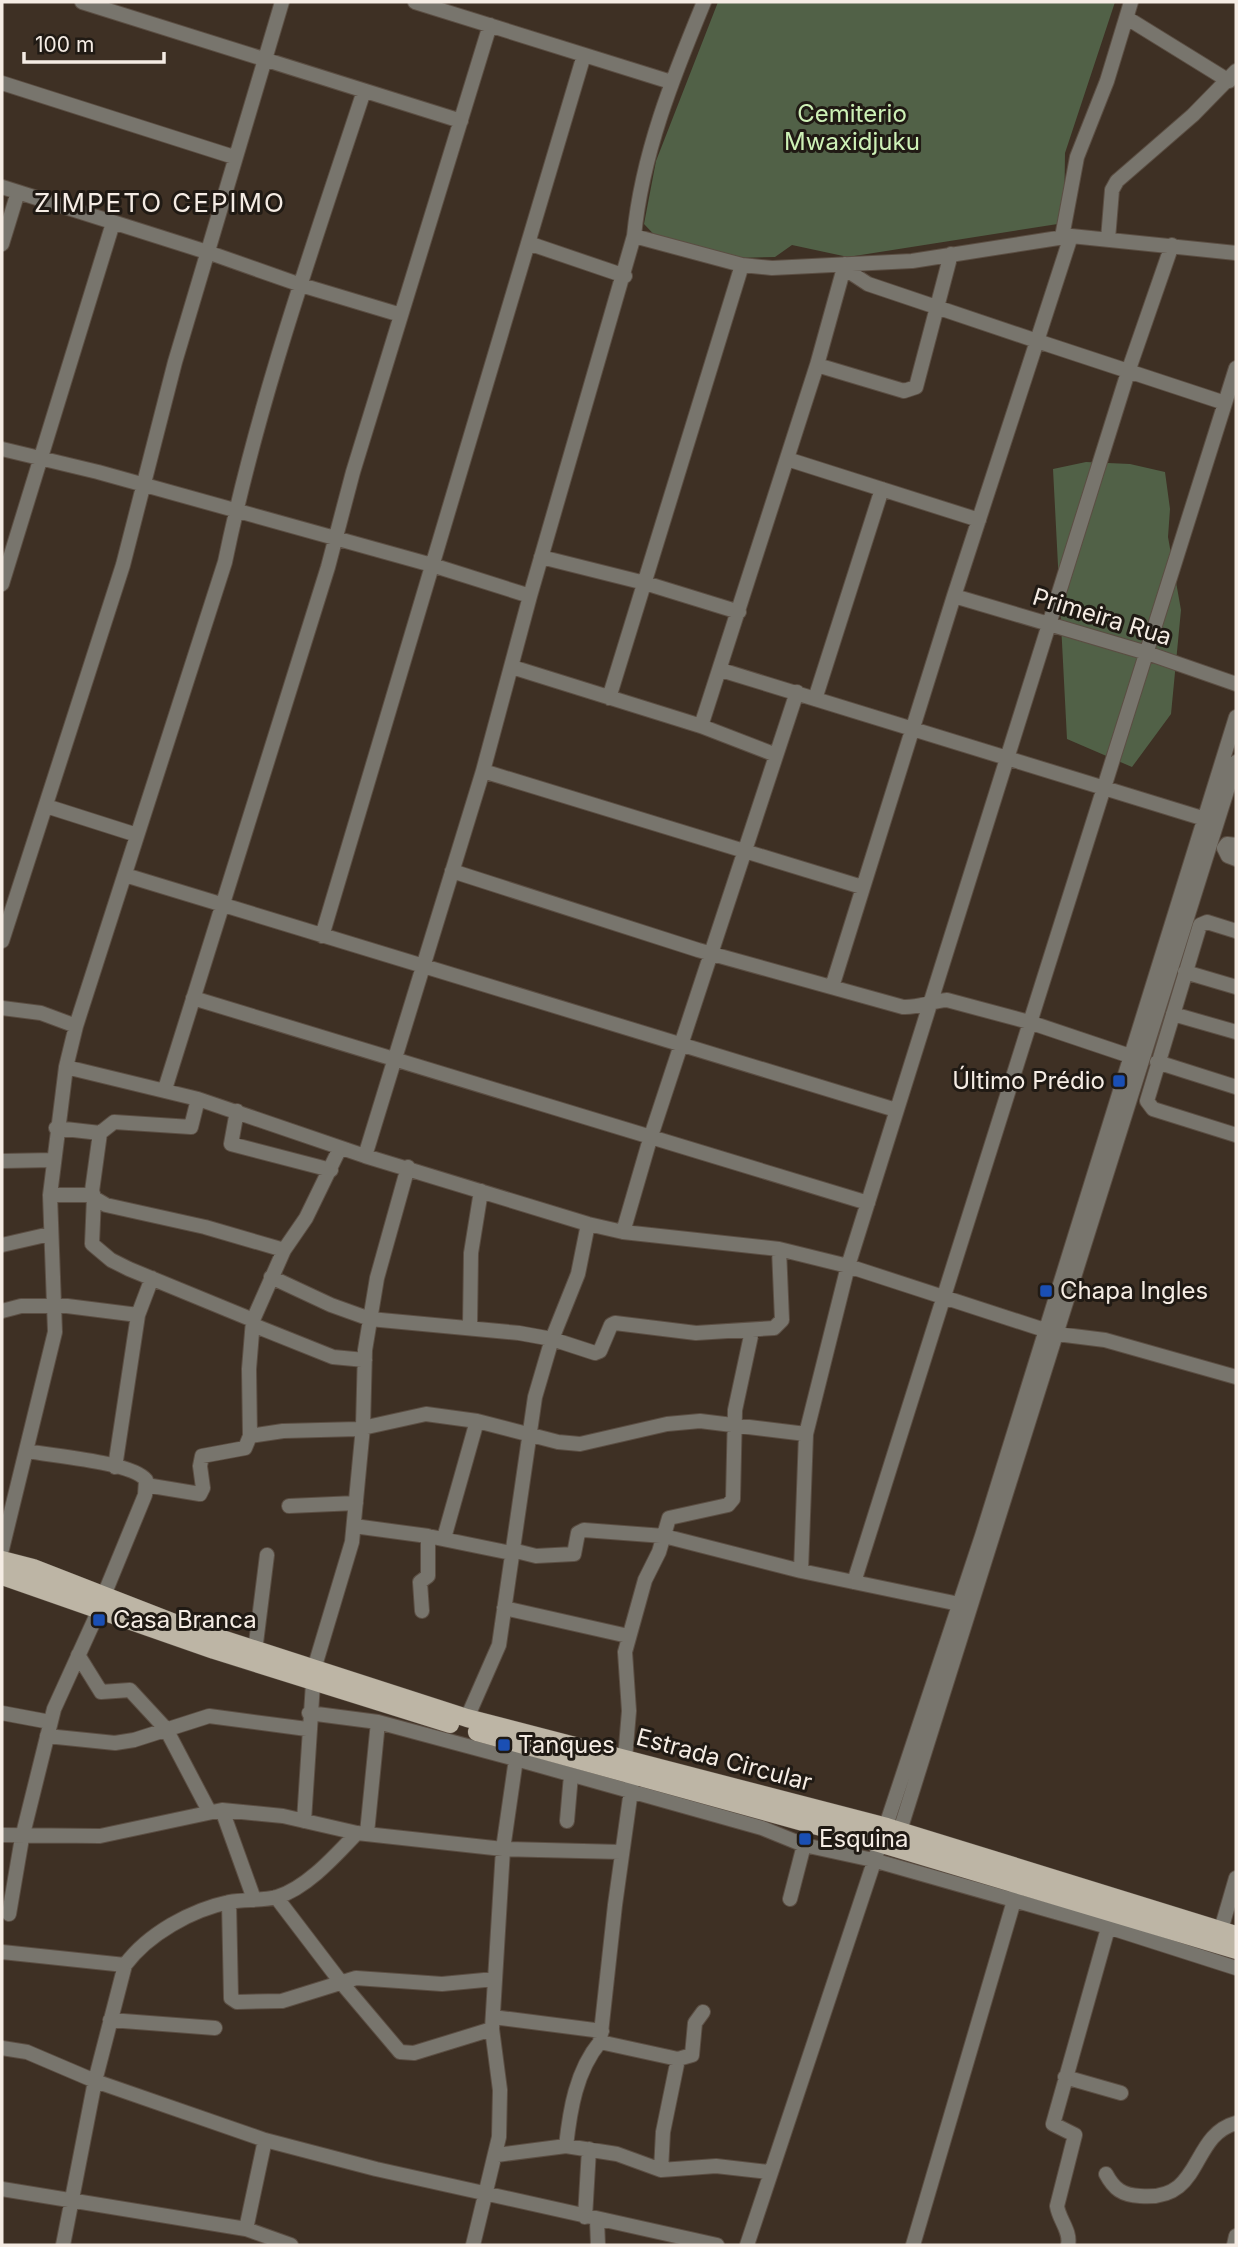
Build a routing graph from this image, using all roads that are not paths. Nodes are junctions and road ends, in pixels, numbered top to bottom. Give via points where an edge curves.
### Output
1 (82, 2) edge
2 (282, 2) edge
3 (415, 2) edge
4 (704, 2) edge
5 (1131, 2) edge
6 (1127, 18) junction
7 (490, 25) junction
8 (583, 55) junction
9 (264, 56) junction
10 (1232, 76) edge
11 (671, 82) junction
12 (2, 83) edge
13 (364, 91) junction
14 (461, 121) junction
15 (234, 157) junction
16 (2, 187) edge
17 (18, 192) junction
18 (113, 223) junction
19 (634, 236) junction
20 (1067, 237) junction
21 (1108, 239) junction
22 (528, 243) junction
23 (2, 244) edge
24 (1172, 245) junction
25 (210, 253) junction
26 (1236, 253) edge
27 (951, 254) junction
28 (742, 265) junction
29 (844, 265) junction
30 (625, 276) junction
31 (301, 285) junction
32 (938, 309) junction
33 (401, 314) junction
34 (1037, 341) junction
35 (817, 365) junction
36 (1236, 368) edge
37 (1129, 369) junction
38 (1225, 403) junction
39 (2, 449) edge
40 (39, 458) junction
41 (787, 458) junction
42 (141, 485) junction
43 (882, 489) junction
44 (236, 512) junction
45 (979, 520) junction
46 (335, 538) junction
47 (541, 557) junction
48 (432, 565) junction
49 (645, 583) junction
50 (2, 584) edge
51 (530, 596) junction
52 (954, 596) junction
53 (739, 612) junction
54 (1051, 626) junction
55 (1147, 653) junction
56 (512, 667) junction
57 (721, 670) junction
58 (1236, 684) edge
59 (797, 692) junction
60 (609, 698) junction
61 (815, 699) junction
62 (1236, 718) edge
63 (701, 726) junction
64 (913, 730) junction
65 (776, 755) junction
66 (1008, 760) junction
67 (1236, 762) edge
68 (483, 771) junction
69 (1104, 789) junction
70 (46, 806) junction
71 (1205, 819) junction
72 (137, 835) junction
73 (1236, 845) edge
74 (746, 852) junction
75 (1236, 859) edge
76 (452, 871) junction
77 (125, 875) junction
78 (862, 887) junction
79 (224, 904) junction
80 (1236, 931) edge
81 (322, 936) junction
82 (2, 941) edge
83 (710, 952) junction
84 (422, 966) junction
85 (1185, 972) junction
86 (832, 986) junction
87 (1236, 988) edge
88 (193, 998) junction
89 (933, 1001) junction
90 (2, 1008) edge
91 (1173, 1014) junction
92 (1029, 1023) junction
93 (76, 1026) junction
94 (1236, 1032) edge
95 (681, 1046) junction
96 (1130, 1056) junction
97 (396, 1060) junction
98 (1157, 1062) junction
99 (66, 1068) junction
100 (1236, 1087) edge
101 (165, 1090) junction
102 (198, 1099) junction
103 (896, 1110) junction
104 (237, 1111) junction
105 (57, 1128) junction
106 (100, 1133) junction
107 (1236, 1135) edge
108 (650, 1139) junction
109 (340, 1148) junction
110 (365, 1156) junction
111 (52, 1160) junction
112 (2, 1161) edge
113 (408, 1167) junction
114 (331, 1170) junction
115 (481, 1191) junction
116 (50, 1195) junction
117 (94, 1197) junction
118 (868, 1203) junction
119 (588, 1224) junction
120 (624, 1232) junction
121 (50, 1234) junction
122 (2, 1245) edge
123 (779, 1249) junction
124 (285, 1250) junction
125 (848, 1266) junction
126 (271, 1277) junction
127 (152, 1278) junction
128 (943, 1298) junction
129 (56, 1305) junction
130 (2, 1311) edge
131 (138, 1315) junction
132 (370, 1319) junction
133 (253, 1323) junction
134 (470, 1327) junction
135 (752, 1331) junction
136 (1050, 1332) junction
137 (552, 1339) junction
138 (365, 1360) junction
139 (1236, 1377) edge
140 (477, 1421) junction
141 (734, 1423) junction
142 (363, 1427) junction
143 (806, 1434) junction
144 (529, 1435) junction
145 (250, 1436) junction
146 (27, 1451) junction
147 (115, 1467) junction
148 (146, 1485) junction
149 (356, 1503) junction
150 (289, 1506) dead end
151 (354, 1526) junction
152 (428, 1535) junction
153 (664, 1536) junction
154 (444, 1538) junction
155 (2, 1549) edge
156 (511, 1552) junction
157 (267, 1555) dead end
158 (2, 1560) edge
159 (801, 1571) junction
160 (2, 1576) edge
161 (854, 1583) junction
162 (101, 1602) junction
163 (959, 1604) junction
164 (504, 1608) junction
165 (422, 1611) dead end
166 (628, 1636) junction
167 (255, 1650) junction
168 (78, 1655) junction
169 (314, 1676) junction
170 (2, 1713) edge
171 (309, 1713) junction
172 (467, 1718) junction
173 (378, 1722) junction
174 (307, 1728) junction
175 (49, 1729) junction
176 (166, 1729) junction
177 (517, 1751) junction
178 (571, 1775) junction
179 (630, 1775) junction
180 (216, 1810) junction
181 (304, 1821) junction
182 (567, 1821) dead end
183 (362, 1833) junction
184 (2, 1835) edge
185 (22, 1838) junction
186 (887, 1842) junction
187 (804, 1845) junction
188 (503, 1849) junction
189 (621, 1852) junction
190 (1236, 1878) edge
191 (1016, 1894) junction
192 (276, 1897) junction
193 (254, 1899) junction
194 (790, 1899) dead end
195 (229, 1902) junction
196 (9, 1914) dead end
197 (1111, 1920) junction
198 (1229, 1941) edge
199 (2, 1952) edge
200 (125, 1965) junction
201 (1236, 1968) edge
202 (495, 1979) junction
203 (340, 1981) junction
204 (703, 2012) dead end
205 (110, 2020) junction
206 (493, 2023) junction
207 (215, 2028) dead end
208 (601, 2036) junction
209 (2, 2048) edge
210 (678, 2059) junction
211 (1065, 2077) junction
212 (95, 2081) junction
213 (1121, 2093) dead end
214 (1236, 2123) edge
215 (265, 2140) junction
216 (566, 2146) junction
217 (589, 2149) junction
218 (497, 2155) junction
219 (661, 2170) junction
220 (769, 2172) junction
221 (1106, 2174) dead end
222 (2, 2189) edge
223 (487, 2192) junction
224 (70, 2200) junction
225 (591, 2218) junction
226 (246, 2230) junction
227 (1236, 2236) edge
228 (263, 2240) edge
229 (63, 2245) edge
230 (291, 2245) edge
231 (473, 2245) edge
232 (598, 2245) edge
233 (718, 2245) edge
234 (747, 2245) edge
235 (913, 2245) edge
236 (1068, 2245) edge
237 (1234, 2245) edge

1 - 9 street
2 - 9 street
3 - 7 street
4 - 11 street
5 - 6 street
6 - 10 street
6 - 20 street via 1077,157
7 - 8 street
7 - 14 street
8 - 11 street
8 - 22 street
9 - 13 street
9 - 15 street
10 - 21 street via 1117,181 1112,190
11 - 19 street via 639,192
12 - 15 street
13 - 14 street
13 - 31 street
14 - 33 street
15 - 25 street
16 - 17 street
17 - 18 street
17 - 23 street
18 - 25 street
18 - 40 street
19 - 28 street
19 - 30 street
20 - 21 street
20 - 27 street
20 - 34 street
21 - 24 street
22 - 30 street
22 - 48 street
24 - 26 street
24 - 37 street
25 - 31 street
25 - 42 street
27 - 29 street
27 - 32 street
28 - 29 street via 803,269
28 - 49 street
29 - 32 street via 868,284
29 - 35 street
30 - 47 street
31 - 33 street
31 - 44 street
32 - 34 street
32 - 35 street via 921,376 910,390
33 - 46 street
34 - 37 street
34 - 45 street
35 - 41 street
36 - 38 street
37 - 38 street
37 - 54 street
38 - 55 street
39 - 40 street
40 - 42 street
40 - 50 street
41 - 43 street
41 - 53 street
42 - 44 street
42 - 70 street via 123,565
43 - 45 street
43 - 61 street
44 - 46 street
44 - 72 street via 226,562
45 - 52 street
46 - 48 street
46 - 79 street
47 - 49 street
47 - 51 street
48 - 51 street
48 - 81 street
49 - 53 street
49 - 60 street
51 - 56 street
52 - 54 street, Primeira Rua
52 - 64 street
53 - 57 street
54 - 55 street, Primeira Rua
54 - 66 street
55 - 58 street, Primeira Rua
55 - 69 street
56 - 60 street
56 - 68 street
57 - 59 street
57 - 63 street
59 - 61 street
59 - 65 street
60 - 63 street
61 - 64 street
62 - 71 street
63 - 65 street
64 - 66 street
64 - 78 street
65 - 74 street
66 - 69 street
66 - 89 street
67 - 136 street
68 - 74 street
68 - 76 street
69 - 71 street
69 - 92 street
70 - 72 street
70 - 82 street
71 - 96 street
72 - 77 street
73 - 75 street via 1224,848
74 - 78 street
74 - 83 street
76 - 83 street
76 - 84 street
77 - 79 street
77 - 93 street
78 - 86 street
79 - 81 street
79 - 88 street
80 - 85 street via 1203,923
81 - 84 street
83 - 86 street
83 - 95 street
84 - 95 street
84 - 97 street
85 - 87 street
85 - 91 street
86 - 89 street via 903,1007 917,1008
88 - 97 street
88 - 101 street
89 - 92 street via 947,1000
89 - 103 street
90 - 93 street via 41,1013
91 - 94 street
91 - 98 street
92 - 96 street
92 - 128 street
93 - 99 street
95 - 103 street
95 - 108 street
96 - 136 street
97 - 108 street
97 - 110 street
98 - 100 street
98 - 107 street via 1148,1106
99 - 101 street
99 - 105 street
101 - 102 street
102 - 104 street
102 - 106 street via 191,1128 114,1122
103 - 118 street
104 - 109 street
104 - 114 street via 231,1144
105 - 106 street
105 - 111 street
106 - 117 street
108 - 118 street
108 - 120 street
109 - 110 street
109 - 114 street
110 - 113 street
111 - 112 street
111 - 116 street
113 - 115 street
113 - 132 street
114 - 124 street
115 - 119 street
115 - 134 street via 471,1253
116 - 117 street
116 - 121 street
117 - 124 street via 106,1205
117 - 127 street via 92,1244 111,1260
118 - 125 street
119 - 120 street
119 - 137 street via 578,1274
120 - 123 street
121 - 122 street
121 - 129 street
123 - 125 street
123 - 135 street via 782,1320 774,1328
124 - 126 street
125 - 128 street
125 - 143 street
126 - 132 street
126 - 133 street
127 - 131 street
127 - 133 street
128 - 136 street
128 - 161 street
129 - 130 street
129 - 131 street
129 - 146 street via 50,1363
131 - 147 street
132 - 134 street
132 - 138 street
133 - 138 street via 333,1357
133 - 145 street via 248,1369
134 - 137 street
135 - 137 street via 696,1333 615,1323 595,1353
135 - 141 street
136 - 139 street via 1105,1340
136 - 163 street
136 - 186 street
137 - 144 street
138 - 142 street
140 - 142 street via 426,1414
140 - 144 street
140 - 154 street
141 - 143 street
141 - 144 street via 667,1424 580,1444
141 - 153 street via 731,1503 672,1516
142 - 145 street
142 - 149 street
143 - 159 street
144 - 156 street
145 - 148 street via 245,1448 202,1456 200,1494
146 - 147 street
146 - 155 street
147 - 148 street via 141,1474
148 - 162 street
149 - 150 street
149 - 151 street
151 - 152 street
151 - 169 street
152 - 154 street
152 - 165 street via 428,1576 420,1582
153 - 156 street via 588,1530 578,1533 574,1554
153 - 159 street
153 - 166 street
154 - 156 street
156 - 164 street
157 - 167 street
158 - 162 main road, Estrada Circular
159 - 161 street
160 - 162 main road
161 - 163 street
162 - 167 main road, Estrada Circular
162 - 168 street
162 - 169 main road
163 - 186 street
164 - 166 street
164 - 172 street via 499,1644
166 - 179 street
167 - 169 main road, Estrada Circular
168 - 175 street
168 - 176 street via 99,1691 130,1690
169 - 171 street
169 - 172 main road, Estrada Circular
169 - 177 main road
170 - 175 street
171 - 173 street
171 - 174 street
172 - 179 main road, Estrada Circular
173 - 177 street
173 - 183 street
174 - 176 street via 209,1716
174 - 181 street
175 - 176 street via 115,1742
175 - 185 street
176 - 180 street
177 - 178 street
177 - 179 main road
177 - 188 street
178 - 179 street
178 - 182 street
179 - 186 main road
179 - 187 street
179 - 189 street
180 - 181 street
180 - 185 street via 100,1836
180 - 193 street
181 - 183 street
183 - 188 street
183 - 192 street via 304,1881
184 - 185 street
185 - 196 street
186 - 187 street
186 - 191 main road
186 - 198 main road
186 - 220 street
187 - 194 street
188 - 189 street
188 - 202 street
189 - 208 street
190 - 198 street
191 - 197 main road
191 - 235 street
192 - 193 street
192 - 203 street
193 - 195 street
195 - 200 street via 187,1917 158,1934
195 - 203 street via 231,1998 245,2003 282,2001
197 - 198 main road
197 - 201 street
197 - 211 street
199 - 200 street
200 - 205 street
202 - 203 street via 442,1984 372,1977
202 - 206 street
203 - 206 street via 400,2052 414,2053
204 - 210 street via 695,2023 692,2055
205 - 207 street
205 - 212 street
206 - 208 street
206 - 218 street via 500,2090
208 - 210 street
208 - 216 street via 587,2058 572,2103
209 - 212 street via 27,2052
210 - 219 street via 663,2132
211 - 213 street
211 - 236 street via 1053,2124 1075,2135 1057,2206
212 - 215 street
212 - 224 street
214 - 221 street via 1217,2132 1189,2178 1171,2192 1127,2194 1114,2188
215 - 223 street
215 - 226 street
216 - 217 street
216 - 218 street
217 - 219 street
217 - 225 street
218 - 223 street
219 - 220 street via 716,2166
220 - 234 street
222 - 224 street
223 - 225 street
223 - 231 street
224 - 226 street
224 - 229 street
225 - 232 street
225 - 233 street
226 - 228 street
227 - 237 street
228 - 230 street

